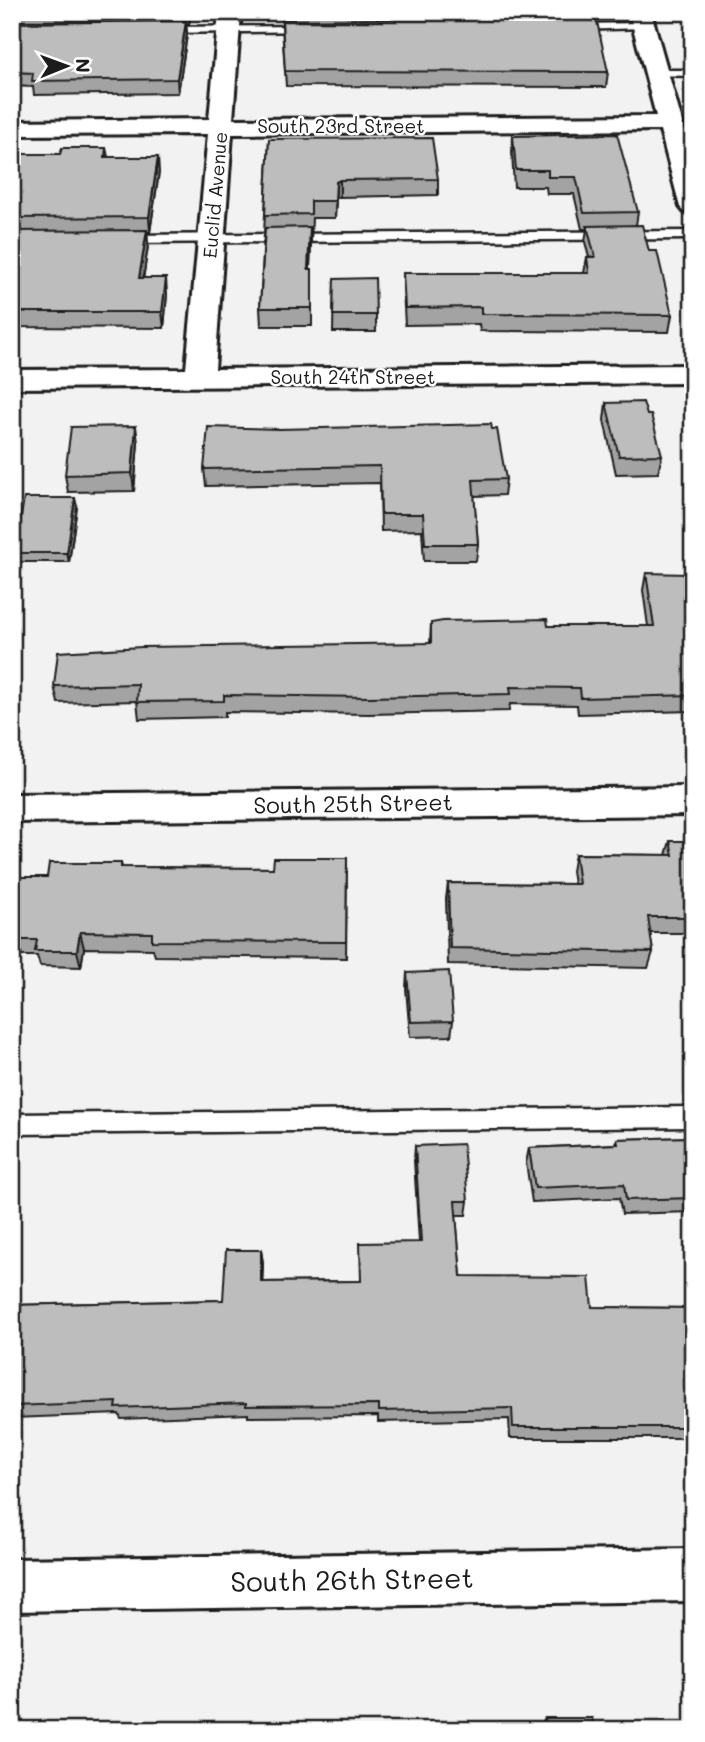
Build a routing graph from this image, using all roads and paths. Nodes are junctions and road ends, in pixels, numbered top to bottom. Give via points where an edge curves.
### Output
1 (641, 19) edge
2 (229, 21) edge
3 (560, 27) edge
4 (325, 29) edge
5 (147, 30) edge
6 (655, 73) junction
7 (693, 73) edge
8 (671, 124) junction
9 (221, 126) junction
10 (12, 128) edge
11 (691, 195) edge
12 (693, 235) edge
13 (212, 239) junction
14 (105, 240) edge
15 (693, 374) edge
16 (200, 378) junction
17 (12, 379) edge
18 (693, 801) edge
19 (12, 808) edge
20 (693, 1117) edge
21 (12, 1124) edge
22 (693, 1575) edge
23 (12, 1585) edge

1 - 3 lane
1 - 6 street
2 - 4 lane
2 - 5 lane
2 - 9 street, Euclid Avenue
6 - 7 lane
6 - 8 street
8 - 9 street, South 23rd Street
8 - 11 street
9 - 10 street, South 23rd Street
9 - 13 street, Euclid Avenue
12 - 13 lane
13 - 14 lane
13 - 16 street, Euclid Avenue
15 - 16 street, South 24th Street
16 - 17 street, South 24th Street
18 - 19 street, South 25th Street
20 - 21 lane
22 - 23 street, South 26th Street

